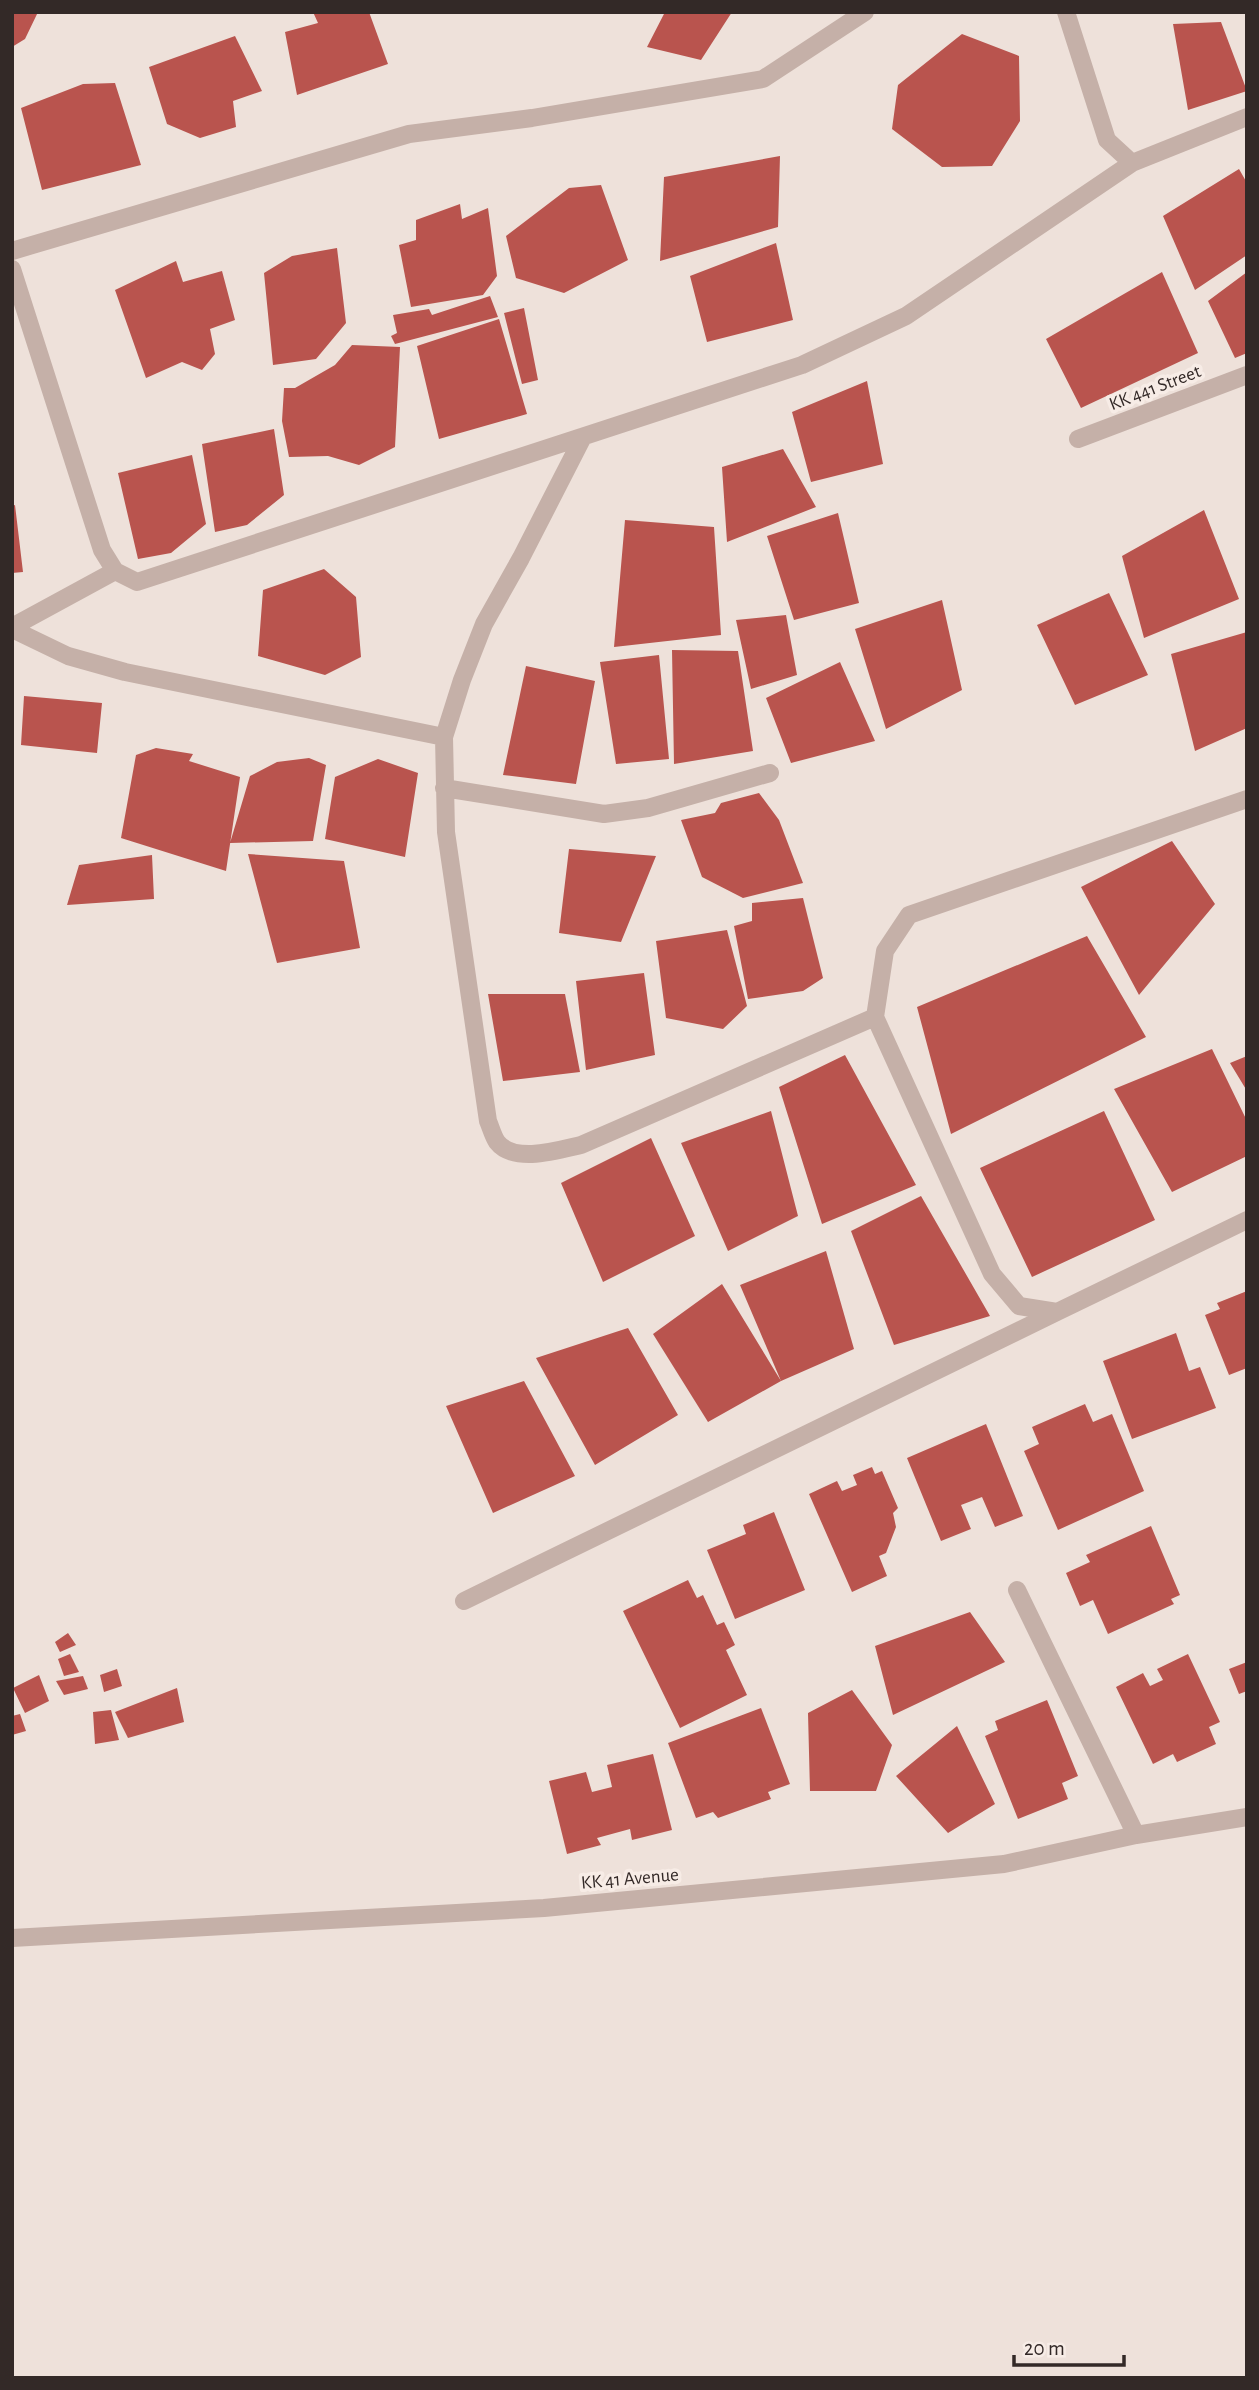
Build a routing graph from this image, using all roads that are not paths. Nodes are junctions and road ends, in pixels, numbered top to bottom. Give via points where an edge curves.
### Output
1 (866, 12) edge
2 (1066, 12) edge
3 (1247, 117) edge
4 (1132, 163) junction
5 (12, 251) edge
6 (12, 269) edge
7 (1247, 375) edge
8 (583, 437) junction
9 (1078, 439) dead end
10 (116, 571) junction
11 (12, 628) edge
12 (444, 737) junction
13 (770, 773) dead end
14 (444, 788) junction
15 (1247, 799) edge
16 (875, 1017) junction
17 (1247, 1220) edge
18 (1057, 1312) junction
19 (1017, 1590) dead end
20 (464, 1601) dead end
21 (1247, 1817) edge
22 (1136, 1835) junction
23 (12, 1938) edge

1 - 5 street via 763,79 409,134
2 - 4 street via 1107,140
3 - 4 street
4 - 8 street via 906,316 802,365
6 - 10 street via 103,550
7 - 9 street, KK 441 Street
8 - 10 street via 137,582
8 - 12 street via 484,624
10 - 11 street
11 - 12 street via 68,656 125,672
12 - 14 street
13 - 14 street via 648,808 604,814
14 - 16 street via 446,832 488,1121 498,1143 513,1151 536,1156 581,1145
15 - 16 street via 909,915 885,951
16 - 18 street via 992,1275 1019,1306
17 - 18 street
18 - 20 street
19 - 22 street
21 - 22 street, KK 41 Avenue
22 - 23 street, KK 41 Avenue via 1004,1864 558,1907

